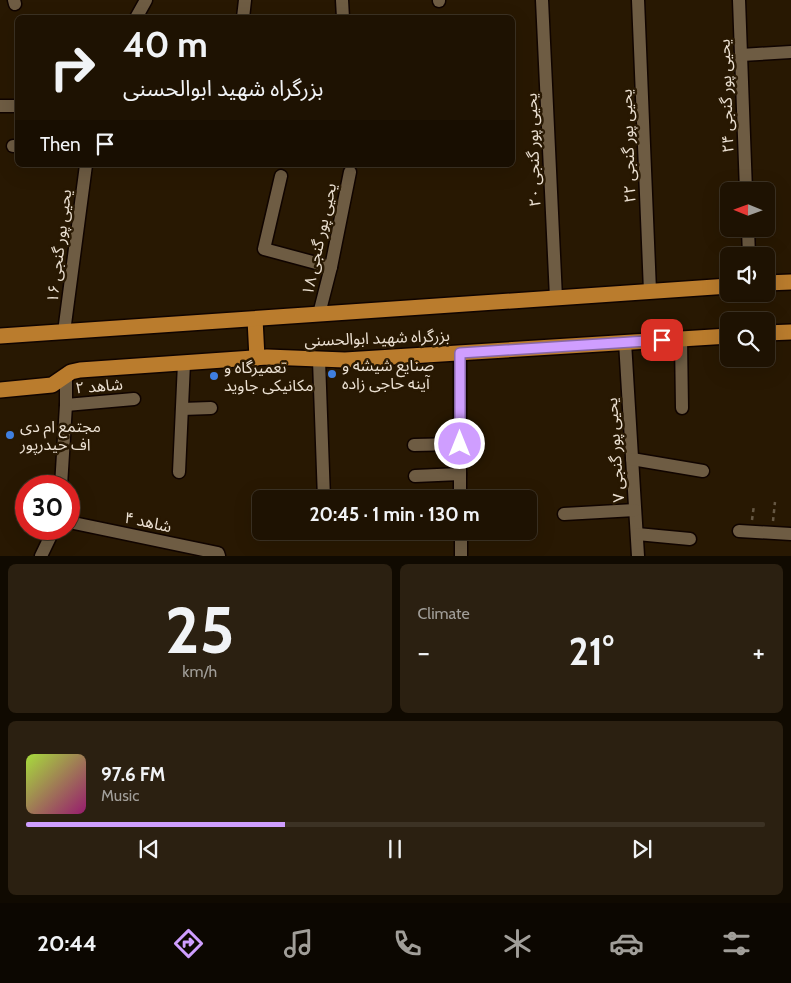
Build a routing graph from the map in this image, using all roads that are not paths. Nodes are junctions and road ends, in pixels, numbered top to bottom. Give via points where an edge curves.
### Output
1 (146, 0) edge
2 (246, 0) edge
3 (342, 0) edge
4 (542, 0) edge
5 (638, 0) edge
6 (739, 0) edge
7 (138, 15) edge
8 (244, 15) edge
9 (343, 15) edge
10 (791, 52) edge
11 (741, 55) junction
12 (0, 106) edge
13 (15, 106) edge
14 (86, 167) edge
15 (350, 172) dead end
16 (281, 176) dead end
17 (746, 182) edge
18 (331, 267) junction
19 (791, 282) edge
20 (775, 283) edge
21 (720, 287) edge
22 (650, 291) junction
23 (556, 298) junction
24 (319, 314) junction
25 (255, 318) junction
26 (64, 332) junction
27 (791, 332) edge
28 (775, 333) edge
29 (0, 336) edge
30 (720, 337) edge
31 (681, 339) junction
32 (625, 342) junction
33 (460, 353) junction
34 (257, 358) junction
35 (319, 360) junction
36 (184, 363) junction
37 (66, 376) junction
38 (0, 390) edge
39 (134, 399) dead end
40 (66, 405) junction
41 (211, 408) dead end
42 (682, 408) dead end
43 (182, 409) junction
44 (460, 444) junction
45 (414, 445) dead end
46 (632, 459) junction
47 (703, 471) dead end
48 (179, 472) dead end
49 (460, 474) junction
50 (62, 475) edge
51 (415, 476) dead end
52 (324, 490) edge
53 (460, 490) edge
54 (635, 510) junction
55 (564, 514) dead end
56 (80, 524) edge
57 (739, 531) dead end
58 (637, 534) junction
59 (791, 534) edge
60 (690, 539) dead end
61 (49, 540) edge
62 (460, 540) edge
63 (41, 556) edge
64 (219, 556) edge
65 (461, 556) edge
66 (638, 556) edge

1 - 7 street
2 - 8 street
3 - 9 street
4 - 23 street, یحیی پور گنجی ۲۰
5 - 22 street, یحیی پور گنجی ۲۲
6 - 11 street, یحیی پور گنجی ۲۴
10 - 11 street
11 - 17 street, یحیی پور گنجی ۲۴
12 - 13 street
14 - 26 street, یحیی پور گنجی ۱۶
15 - 18 street, یحیی پور گنجی ۱۸
16 - 18 street via 264,248
18 - 24 street, یحیی پور گنجی ۱۸
19 - 20 main road
21 - 22 main road, بزرگراه شهید ابوالحسنی
22 - 23 main road, بزرگراه شهید ابوالحسنی
23 - 24 main road, بزرگراه شهید ابوالحسنی
24 - 25 main road, بزرگراه شهید ابوالحسنی
25 - 26 main road, بزرگراه شهید ابوالحسنی
25 - 34 main road
26 - 29 main road, بزرگراه شهید ابوالحسنی
27 - 28 main road
30 - 31 main road, بزرگراه شهید ابوالحسنی
31 - 32 main road, بزرگراه شهید ابوالحسنی
31 - 42 street
32 - 33 main road, بزرگراه شهید ابوالحسنی
32 - 46 street, یحیی پور گنجی ۷
33 - 35 main road, بزرگراه شهید ابوالحسنی
33 - 44 street
34 - 35 main road, بزرگراه شهید ابوالحسنی
34 - 36 main road, بزرگراه شهید ابوالحسنی
35 - 52 street
36 - 37 main road, بزرگراه شهید ابوالحسنی via 80,370
36 - 43 street
37 - 38 main road, بزرگراه شهید ابوالحسنی via 52,385
37 - 40 street
39 - 40 street, شاهد ۲
40 - 50 street
41 - 43 street
43 - 48 street
44 - 45 street
44 - 49 street
46 - 47 street
46 - 54 street, یحیی پور گنجی ۷
49 - 51 street
49 - 53 street
54 - 55 street
54 - 58 street, یحیی پور گنجی ۷
56 - 64 street, شاهد ۴ via 218,553
57 - 59 street
58 - 60 street
58 - 66 street, یحیی پور گنجی ۷
61 - 63 street
62 - 65 street

